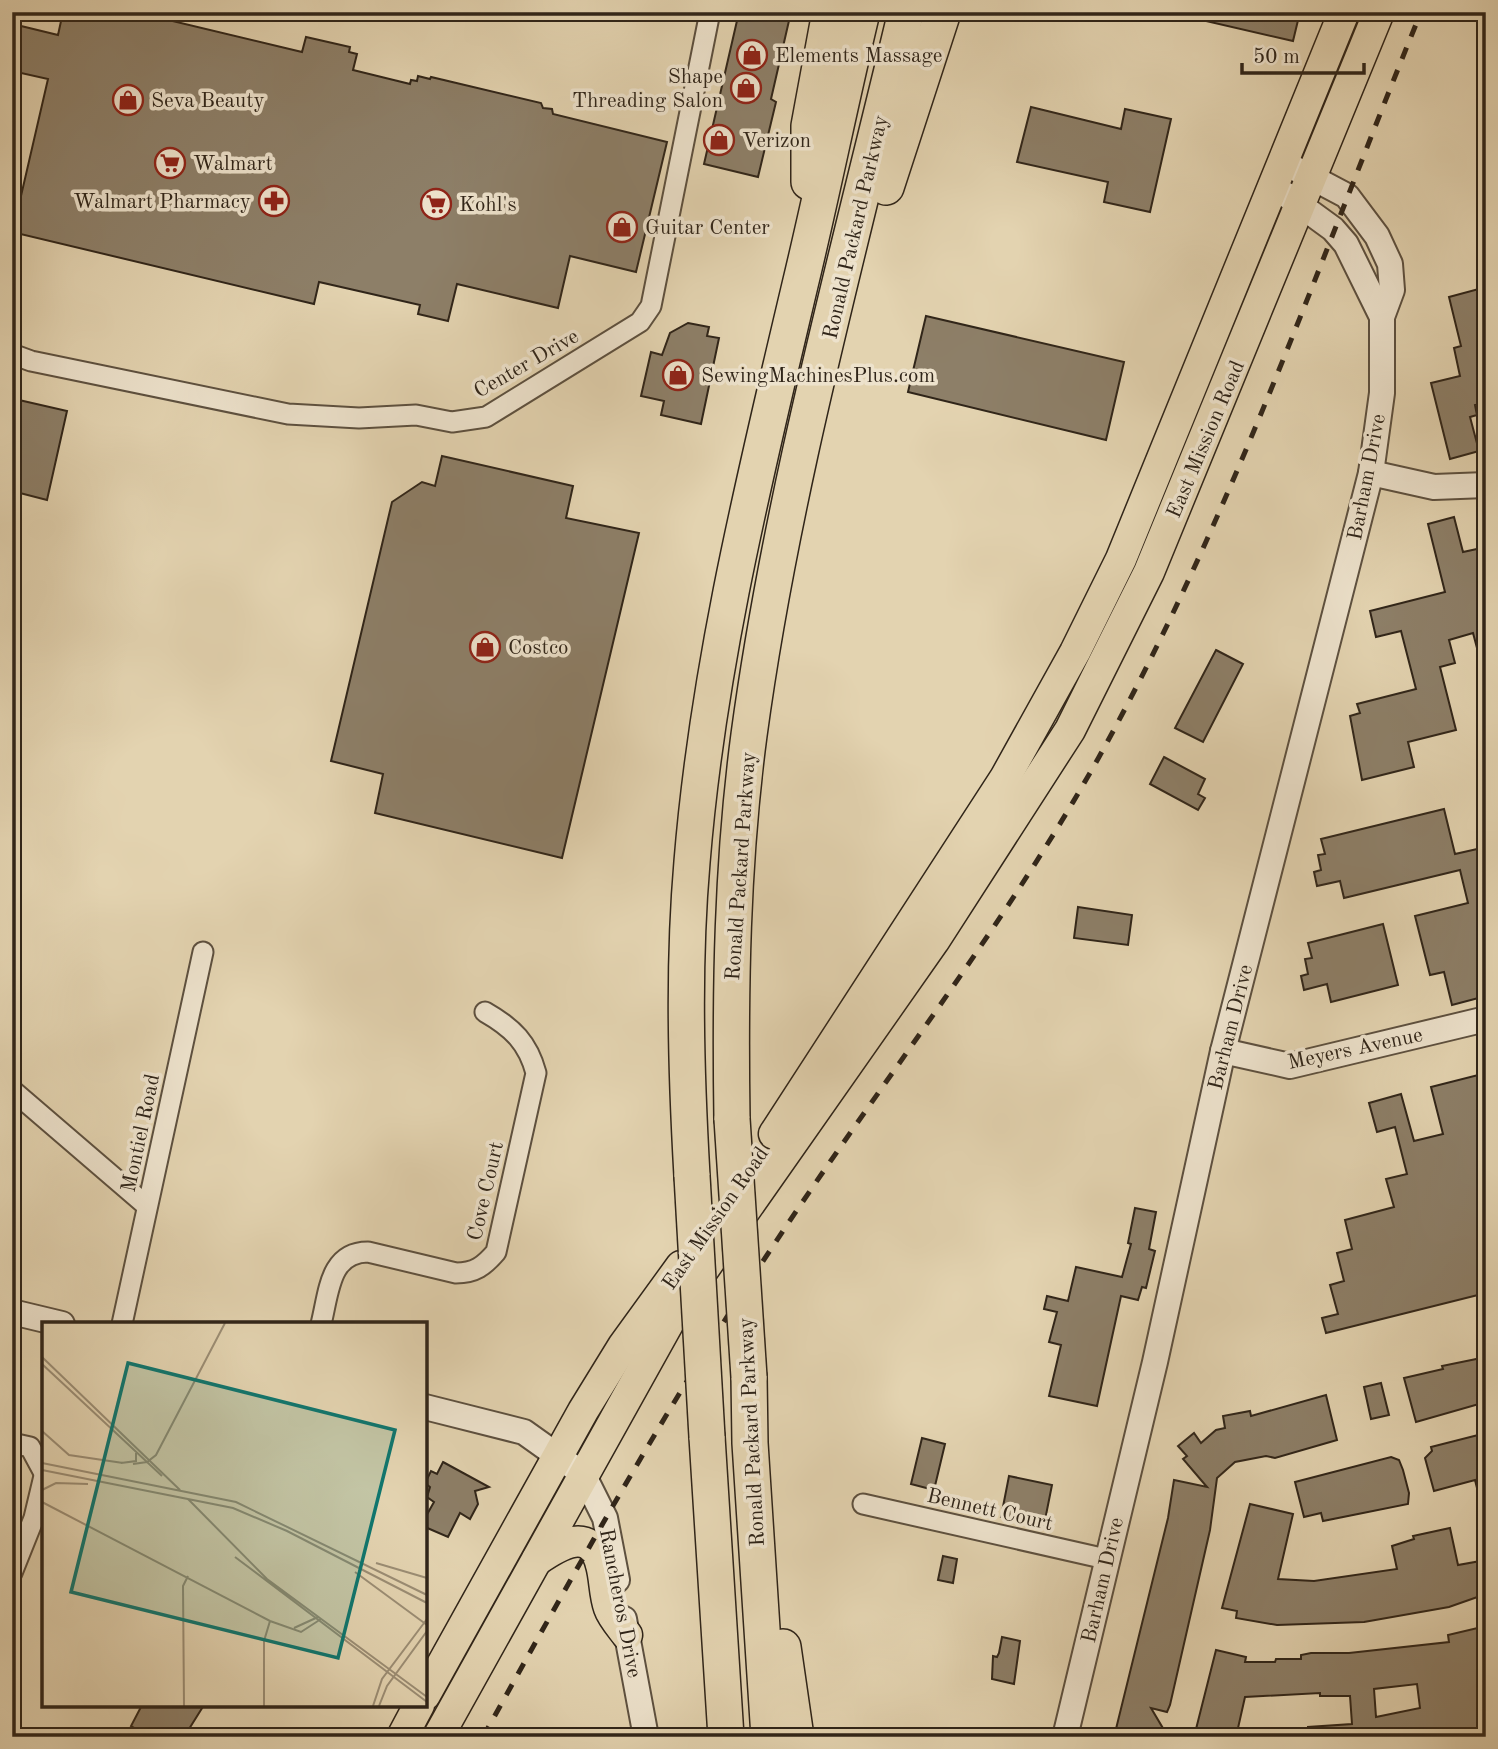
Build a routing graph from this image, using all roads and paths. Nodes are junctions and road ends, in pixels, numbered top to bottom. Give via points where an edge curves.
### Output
1 (710, 12) edge
2 (830, 12) edge
3 (862, 12) edge
4 (906, 12) edge
5 (943, 12) edge
6 (1344, 12) edge
7 (1379, 12) edge
8 (1279, 175) junction
9 (1314, 176) junction
10 (1302, 206) junction
11 (809, 249) junction
12 (1382, 317) junction
13 (828, 341) junction
14 (12, 354) edge
15 (22, 363) edge
16 (1371, 473) junction
17 (1486, 485) edge
18 (1020, 751) junction
19 (1030, 794) junction
20 (204, 952) dead end
21 (485, 1012) dead end
22 (1486, 1019) edge
23 (1223, 1051) junction
24 (12, 1090) edge
25 (147, 1206) junction
26 (12, 1312) edge
27 (54, 1322) edge
28 (122, 1322) edge
29 (322, 1322) edge
30 (427, 1408) edge
31 (15, 1444) edge
32 (750, 1444) junction
33 (558, 1456) junction
34 (42, 1471) edge
35 (583, 1474) junction
36 (42, 1484) edge
37 (863, 1504) dead end
38 (1106, 1559) junction
39 (536, 1560) junction
40 (12, 1573) edge
41 (627, 1635) junction
42 (427, 1691) edge
43 (418, 1707) edge
44 (402, 1737) edge
45 (438, 1737) edge
46 (646, 1737) edge
47 (726, 1737) edge
48 (769, 1737) edge
49 (796, 1737) edge
50 (1065, 1737) edge

1 - 15 street, Center Drive via 651,306 640,322 485,416 452,422 416,415 288,414
2 - 11 highway via 809,126
3 - 11 highway, Ronald Packard Parkway
4 - 13 highway, Ronald Packard Parkway
5 - 13 highway via 869,241
6 - 8 main road, East Mission Road
7 - 9 main road, East Mission Road
8 - 9 street, Barham Drive
8 - 10 street, Barham Drive
8 - 18 main road, East Mission Road via 1121,559
9 - 10 main road, East Mission Road
9 - 12 street, Barham Drive via 1347,196 1377,236 1390,264 1392,290
10 - 12 street, Barham Drive via 1346,244
10 - 19 main road, East Mission Road via 1149,572 1070,730
11 - 47 highway, Ronald Packard Parkway, bridge via 726,603 691,876 686,1017 692,1176
12 - 16 street, Barham Drive via 1382,393
13 - 32 highway, Ronald Packard Parkway, bridge via 789,506 749,736 735,876 732,1119
14 - 15 street, Center Drive
16 - 17 street via 1434,487
16 - 23 street, Barham Drive
18 - 19 main road via 1028,762
18 - 33 main road, East Mission Road via 769,1141 623,1346
19 - 35 main road, East Mission Road via 934,941 678,1306
20 - 25 street, Montiel Road
21 - 29 street, Cove Court via 522,1039 536,1073 496,1252 484,1266 456,1273 353,1252 336,1265
22 - 23 street, Meyers Avenue via 1290,1066
23 - 38 street, Barham Drive via 1155,1362
24 - 25 street
25 - 28 street, Montiel Road
26 - 27 street
30 - 33 street via 524,1432
31 - 34 street via 30,1447
32 - 48 highway, Ronald Packard Parkway
32 - 49 highway
33 - 35 street
33 - 42 main road, East Mission Road
35 - 39 main road, East Mission Road
35 - 41 street, Rancheros Drive via 605,1518
36 - 40 street
37 - 38 street, Bennett Court
38 - 50 street, Barham Drive
39 - 41 main road via 571,1541 595,1549 609,1610
39 - 45 main road, East Mission Road
41 - 46 street, Rancheros Drive
43 - 44 main road

